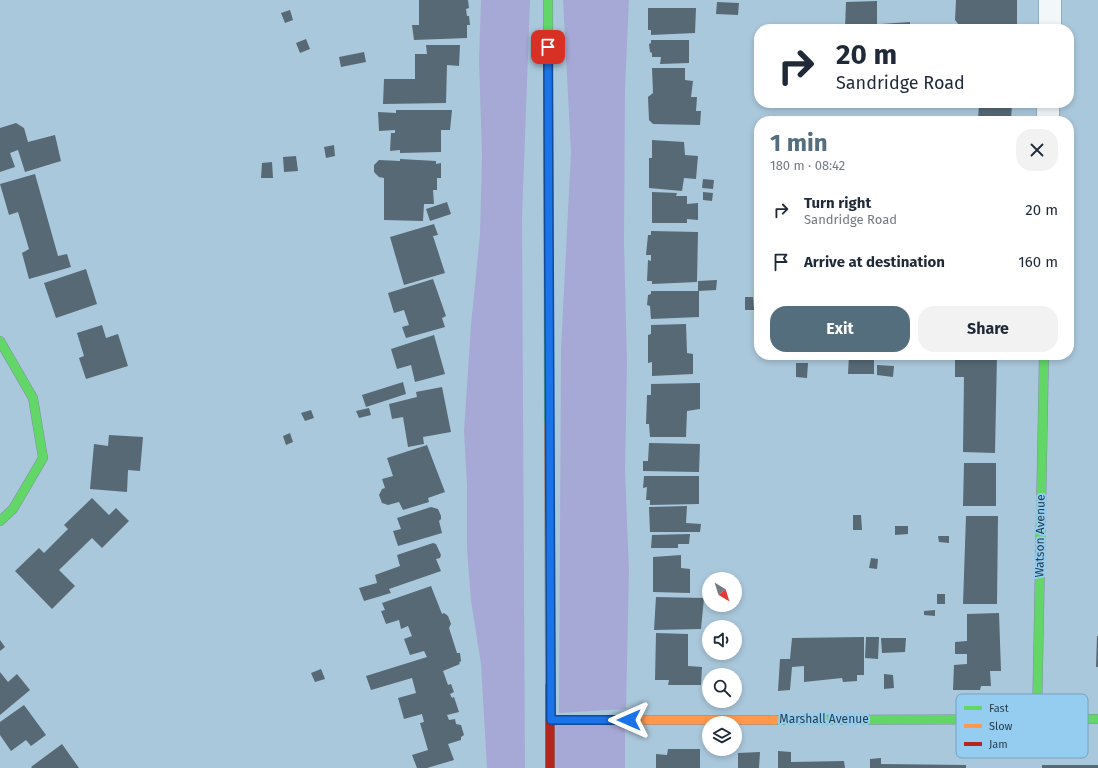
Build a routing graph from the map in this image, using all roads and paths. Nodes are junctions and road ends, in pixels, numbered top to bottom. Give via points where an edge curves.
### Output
1 (548, 0) edge
2 (1050, 0) edge
3 (1050, 24) edge
4 (0, 341) edge
5 (1044, 360) edge
6 (0, 521) edge
7 (1037, 694) edge
8 (956, 718) edge
9 (1088, 719) edge
10 (1098, 719) edge
11 (551, 720) junction
12 (550, 768) edge

1 - 11 street
2 - 3 street
4 - 6 street via 33,398 43,458 13,509
5 - 7 street, Watson Avenue
8 - 11 street, Marshall Avenue
9 - 10 street, Marshall Avenue
11 - 12 street

